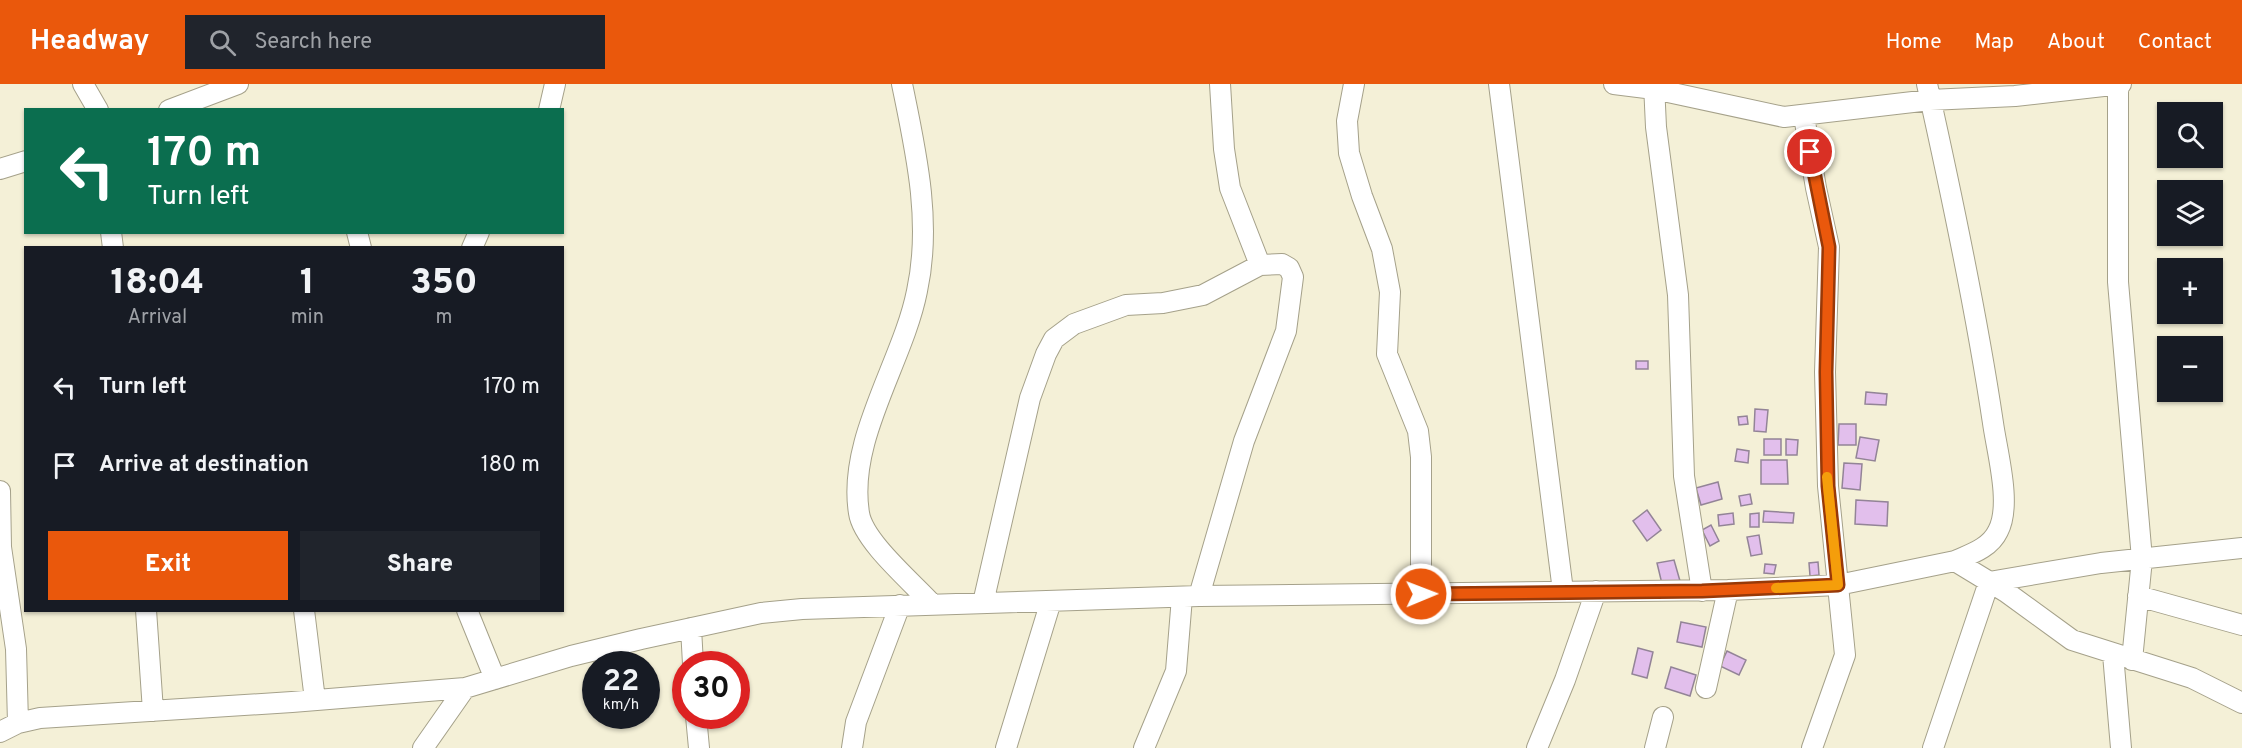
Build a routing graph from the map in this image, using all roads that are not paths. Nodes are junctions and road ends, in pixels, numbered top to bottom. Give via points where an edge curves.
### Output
1 (83, 84) edge
2 (238, 84) edge
3 (555, 84) edge
4 (902, 84) edge
5 (1220, 84) edge
6 (1354, 84) edge
7 (1498, 84) edge
8 (1614, 84) edge
9 (2119, 84) edge
10 (1654, 86) edge
11 (1929, 92) edge
12 (97, 108) edge
13 (174, 108) edge
14 (549, 108) edge
15 (1804, 116) junction
16 (24, 162) edge
17 (0, 169) edge
18 (1260, 265) junction
19 (0, 491) edge
20 (2242, 548) edge
21 (2142, 559) junction
22 (1955, 561) junction
23 (1989, 582) junction
24 (1838, 585) junction
25 (1728, 590) junction
26 (1563, 591) junction
27 (1596, 591) junction
28 (1702, 591) junction
29 (1421, 594) junction
30 (1190, 596) junction
31 (2138, 596) junction
32 (1051, 601) junction
33 (983, 603) junction
34 (932, 604) junction
35 (900, 605) junction
36 (146, 612) edge
37 (304, 612) edge
38 (468, 612) edge
39 (2242, 625) edge
40 (691, 628) junction
41 (692, 651) edge
42 (2113, 654) junction
43 (2132, 660) junction
44 (495, 679) junction
45 (465, 688) junction
46 (1706, 688) dead end
47 (315, 700) junction
48 (2242, 703) edge
49 (153, 711) junction
50 (1664, 717) dead end
51 (18, 723) junction
52 (697, 729) edge
53 (0, 732) edge
54 (423, 748) edge
55 (699, 748) edge
56 (852, 748) edge
57 (1006, 748) edge
58 (1144, 748) edge
59 (1538, 748) edge
60 (1655, 748) edge
61 (1812, 748) edge
62 (1933, 748) edge
63 (2121, 748) edge

1 - 12 street
2 - 13 street
3 - 14 street
4 - 34 street via 918,166 923,253 909,323 860,461 859,515 869,536
5 - 18 street via 1230,188
6 - 29 street via 1347,121 1349,153 1382,249 1390,292 1387,354 1418,431
7 - 26 street
8 - 10 street
9 - 11 street via 2015,96
9 - 21 street via 2116,239
10 - 15 street via 1767,114
10 - 28 street via 1678,295 1684,476
11 - 15 street
11 - 22 street via 1982,348 2002,484 1999,530 1981,550
15 - 24 street via 1829,247 1828,486
16 - 17 street
18 - 30 street via 1282,264 1293,277 1286,331
18 - 33 street via 1203,295 1126,305 1074,324 1054,339 1030,398
19 - 51 street via 1,547 15,638
20 - 21 street
21 - 23 street
21 - 31 street
22 - 23 street
22 - 24 street
23 - 42 street via 2072,640
23 - 62 street
24 - 25 street
24 - 61 street via 1845,655
25 - 28 street
25 - 46 street
26 - 27 street
26 - 29 street
27 - 28 street
27 - 59 street
29 - 30 street
30 - 32 street
30 - 58 street via 1176,670
31 - 39 street
31 - 43 street
32 - 33 street
32 - 57 street
33 - 34 street
34 - 35 street
35 - 40 street via 761,613
35 - 56 street via 859,713
36 - 49 street
37 - 47 street
38 - 44 street
40 - 41 street
40 - 44 street via 571,656
42 - 43 street
42 - 63 street
43 - 48 street via 2192,678
44 - 45 street
45 - 47 street
45 - 54 street
47 - 49 street
49 - 51 street via 50,717
50 - 60 street
51 - 53 street
52 - 55 street

